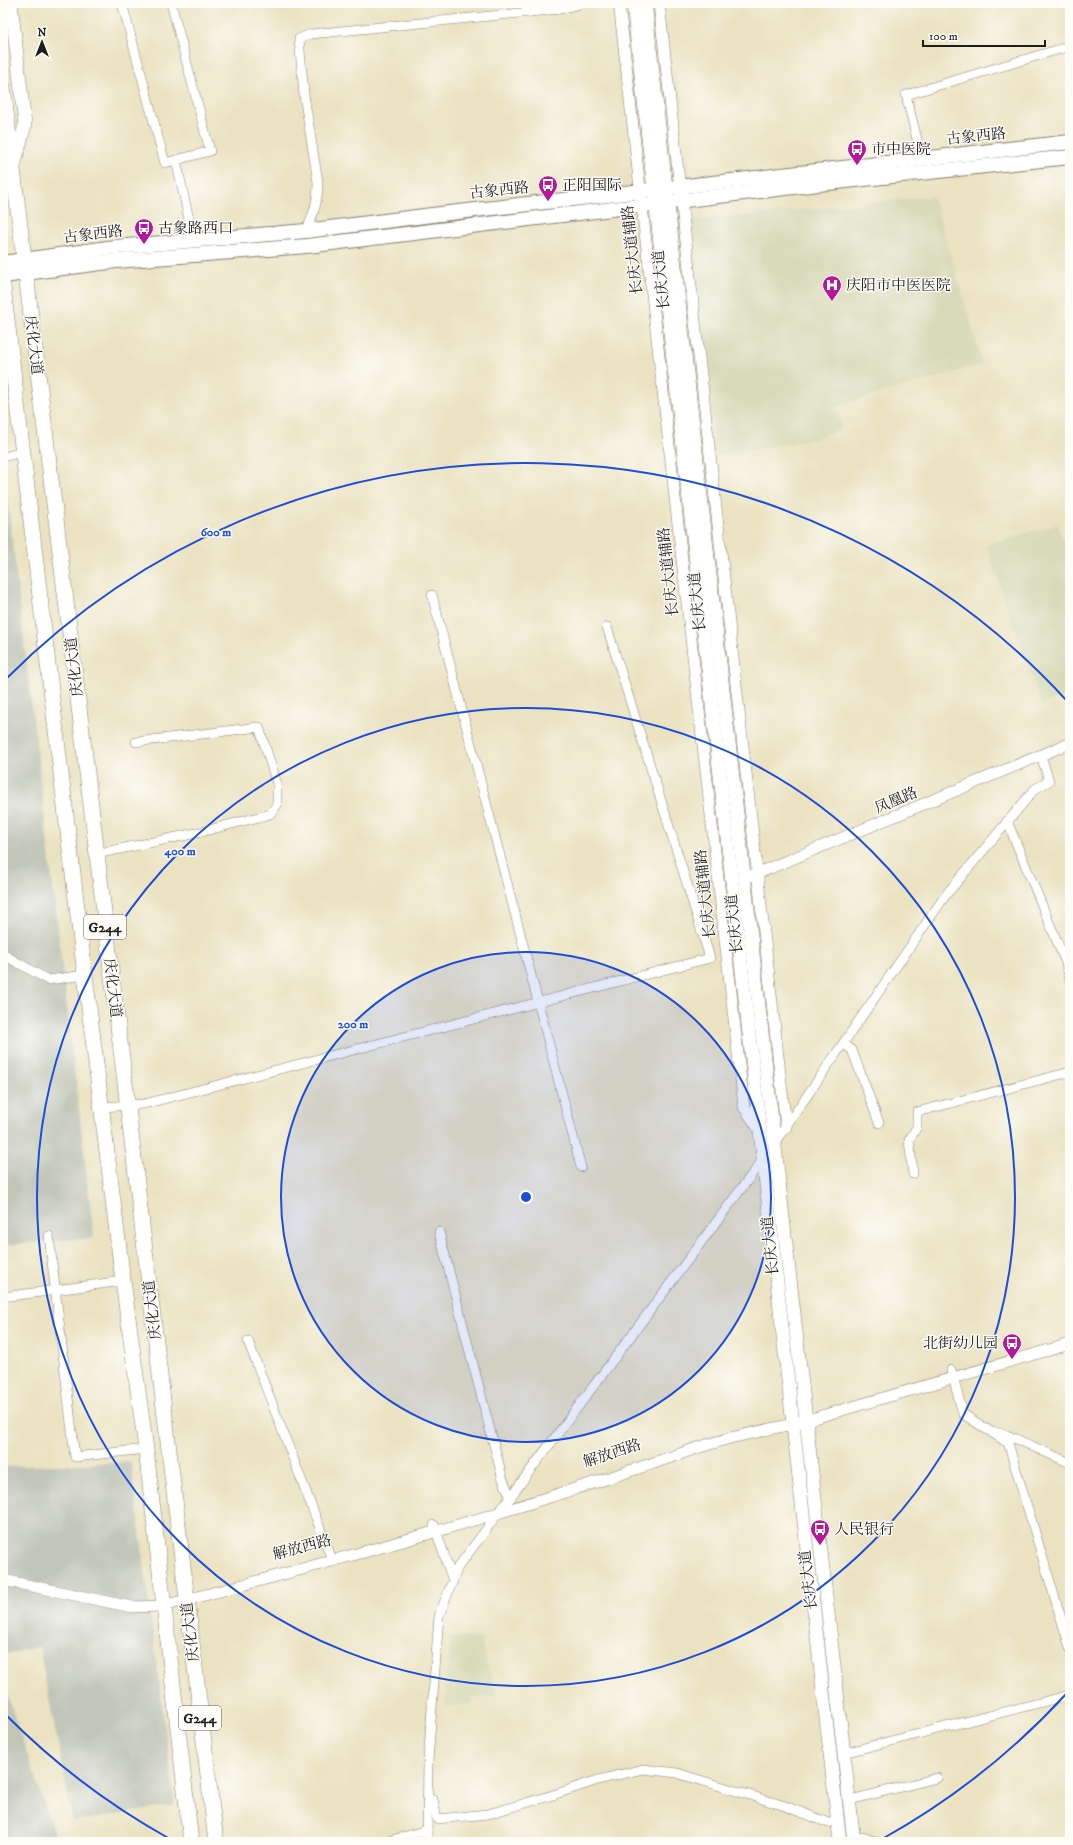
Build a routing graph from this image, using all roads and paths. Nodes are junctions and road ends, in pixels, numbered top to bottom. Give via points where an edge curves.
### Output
1 (11, 3) edge
2 (122, 3) edge
3 (171, 3) edge
4 (584, 3) edge
5 (619, 3) edge
6 (633, 3) edge
7 (645, 3) edge
8 (659, 3) edge
9 (1070, 46) edge
10 (3, 87) edge
11 (1070, 142) edge
12 (1070, 157) edge
13 (922, 159) junction
14 (176, 160) junction
15 (13, 170) junction
16 (661, 196) junction
17 (306, 232) junction
18 (194, 242) junction
19 (3, 263) edge
20 (24, 267) junction
21 (3, 276) edge
22 (3, 286) edge
23 (23, 452) junction
24 (3, 457) edge
25 (432, 595) dead end
26 (608, 627) dead end
27 (136, 742) dead end
28 (1070, 743) edge
29 (1070, 750) edge
30 (1042, 762) junction
31 (1007, 820) junction
32 (96, 854) junction
33 (758, 877) junction
34 (746, 882) junction
35 (733, 888) junction
36 (3, 957) edge
37 (85, 975) junction
38 (1070, 976) edge
39 (538, 1003) junction
40 (844, 1044) junction
41 (1070, 1072) edge
42 (128, 1105) junction
43 (102, 1107) junction
44 (879, 1123) dead end
45 (786, 1127) junction
46 (761, 1133) junction
47 (775, 1143) junction
48 (764, 1159) junction
49 (581, 1167) dead end
50 (913, 1174) dead end
51 (439, 1232) dead end
52 (49, 1236) dead end
53 (123, 1281) junction
54 (56, 1290) junction
55 (3, 1297) edge
56 (1070, 1336) edge
57 (248, 1341) dead end
58 (1070, 1344) edge
59 (952, 1374) junction
60 (805, 1417) junction
61 (792, 1421) junction
62 (987, 1430) junction
63 (146, 1449) junction
64 (1070, 1463) edge
65 (510, 1500) junction
66 (501, 1512) junction
67 (435, 1529) junction
68 (332, 1558) junction
69 (3, 1580) edge
70 (453, 1581) junction
71 (186, 1597) junction
72 (163, 1603) junction
73 (1070, 1648) edge
74 (1070, 1695) edge
75 (844, 1752) junction
76 (937, 1778) dead end
77 (429, 1799) junction
78 (850, 1800) junction
79 (829, 1823) dead end
80 (427, 1830) junction
81 (858, 1839) edge
82 (191, 1842) edge
83 (216, 1842) edge
84 (385, 1842) edge
85 (427, 1842) edge
86 (431, 1842) edge
87 (840, 1842) edge
88 (877, 1842) edge

1 - 15 main road via 25,125
2 - 14 street via 165,163
3 - 14 street via 210,151
4 - 17 street via 560,9 311,34 299,39 304,94 318,182 316,210
5 - 16 street, 长庆大道辅路
6 - 16 main road, 长庆大道
7 - 16 main road, 长庆大道
8 - 16 street, 长庆大道辅路
9 - 13 street via 906,94
10 - 15 highway, 庆化大道 / G244
11 - 13 main road, 古象西路
12 - 16 main road, 古象西路
13 - 16 main road, 古象西路
14 - 18 street
15 - 20 highway, 庆化大道 / G244
16 - 17 main road, 古象西路 via 432,215
16 - 20 main road, 古象西路 via 307,246
16 - 33 street, 长庆大道辅路
16 - 34 main road, 长庆大道
16 - 35 main road, 长庆大道
16 - 46 street, 长庆大道辅路 via 744,1107
17 - 18 main road, 古象西路
18 - 20 main road, 古象西路 via 115,248
19 - 20 main road, 古象西路
20 - 21 main road, 古象西路
20 - 32 highway, 庆化大道 / G244
22 - 23 highway, 庆化大道 / G244
23 - 24 street
23 - 37 highway, 庆化大道 / G244
25 - 39 street
26 - 39 street via 710,958
27 - 32 street via 259,727 277,784 276,805 270,814
28 - 33 street, 凤凰路
29 - 30 street, 凤凰路
30 - 31 street via 1049,781 1035,789
30 - 33 street, 凤凰路
31 - 38 street
31 - 40 street via 945,896
32 - 42 highway, 庆化大道 / G244
33 - 34 street, 凤凰路
33 - 45 street, 长庆大道辅路
34 - 35 street, 凤凰路
34 - 47 main road, 长庆大道
35 - 46 main road, 长庆大道
36 - 37 street via 6,956 48,980
37 - 43 highway, 庆化大道 / G244
39 - 42 street via 144,1104
39 - 49 street
40 - 44 street via 852,1050
40 - 45 street
41 - 50 street via 917,1112 917,1127 909,1140
42 - 43 street
42 - 71 highway, 庆化大道 / G244
43 - 53 highway, 庆化大道 / G244
45 - 47 street
46 - 48 main road, 长庆大道
47 - 48 street
47 - 60 main road, 长庆大道
48 - 61 main road, 长庆大道
48 - 65 street
51 - 65 street
52 - 54 street
53 - 54 street
53 - 63 highway, 庆化大道 / G244
54 - 55 street
54 - 63 street via 75,1457
56 - 59 street, 解放西路
57 - 68 street
58 - 59 street, 解放西路
59 - 60 street, 解放西路
59 - 62 street via 963,1414
60 - 61 street, 解放西路
60 - 75 main road, 长庆大道
61 - 65 street, 解放西路 via 728,1431
61 - 66 street, 解放西路 via 700,1447
61 - 87 main road, 长庆大道
62 - 64 street via 1007,1434
62 - 73 street via 1008,1443
63 - 72 highway, 庆化大道 / G244
65 - 66 street
65 - 67 street, 解放西路
66 - 67 street, 解放西路
66 - 70 street via 458,1567
67 - 68 street, 解放西路
67 - 70 street
68 - 71 street, 解放西路
69 - 72 street, 解放西路 via 132,1607
70 - 77 street via 439,1616 428,1760
71 - 72 street, 解放西路
71 - 83 highway, 庆化大道 / G244
72 - 82 highway, 庆化大道 / G244
74 - 75 street
75 - 78 main road, 长庆大道
76 - 78 street
77 - 79 street via 433,1800 437,1819 488,1814 598,1780 643,1770 677,1773 785,1806
77 - 80 street
77 - 86 street
78 - 81 main road, 长庆大道
80 - 84 street
80 - 85 street
81 - 88 street

